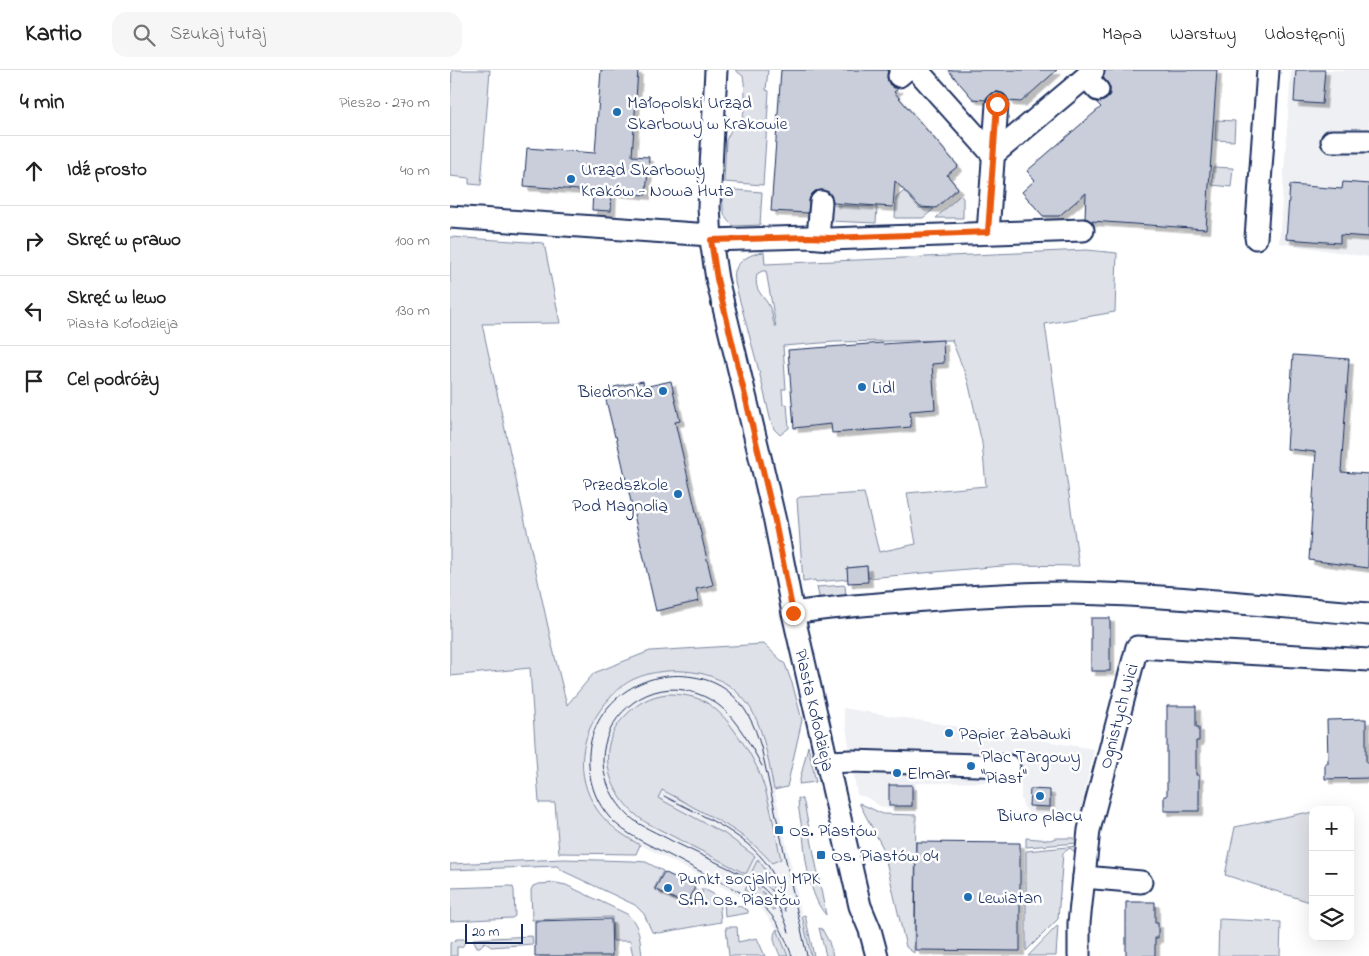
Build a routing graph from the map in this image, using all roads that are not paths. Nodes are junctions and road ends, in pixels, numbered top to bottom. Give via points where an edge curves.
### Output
1 (716, 70) edge
2 (1268, 70) edge
3 (907, 72) edge
4 (1092, 80) edge
5 (997, 104) dead end
6 (1332, 141) dead end
7 (1369, 141) edge
8 (993, 155) junction
9 (820, 202) dead end
10 (450, 216) edge
11 (1083, 230) dead end
12 (988, 232) junction
13 (818, 237) junction
14 (710, 238) junction
15 (1256, 238) dead end
16 (793, 613) junction
17 (1369, 614) edge
18 (1369, 660) edge
19 (828, 762) junction
20 (1009, 766) dead end
21 (1084, 877) junction
22 (1141, 882) dead end
23 (860, 906) junction
24 (862, 956) edge
25 (877, 956) edge
26 (1078, 956) edge

1 - 14 street, Piasta Kołodzieja
2 - 15 street
3 - 8 street
4 - 8 street
5 - 8 street
6 - 7 street
8 - 12 street
9 - 13 street
10 - 14 street
11 - 12 street
12 - 13 street
13 - 14 street
14 - 16 street, Piasta Kołodzieja
16 - 17 street via 926,600 1071,593
16 - 19 street, Piasta Kołodzieja
18 - 21 street, Ognistych Wici via 1137,647 1089,830
19 - 20 street
19 - 23 street, Piasta Kołodzieja
21 - 22 street
21 - 26 street, Ognistych Wici
23 - 24 street, Piasta Kołodzieja via 858,933
23 - 25 street, Piasta Kołodzieja

